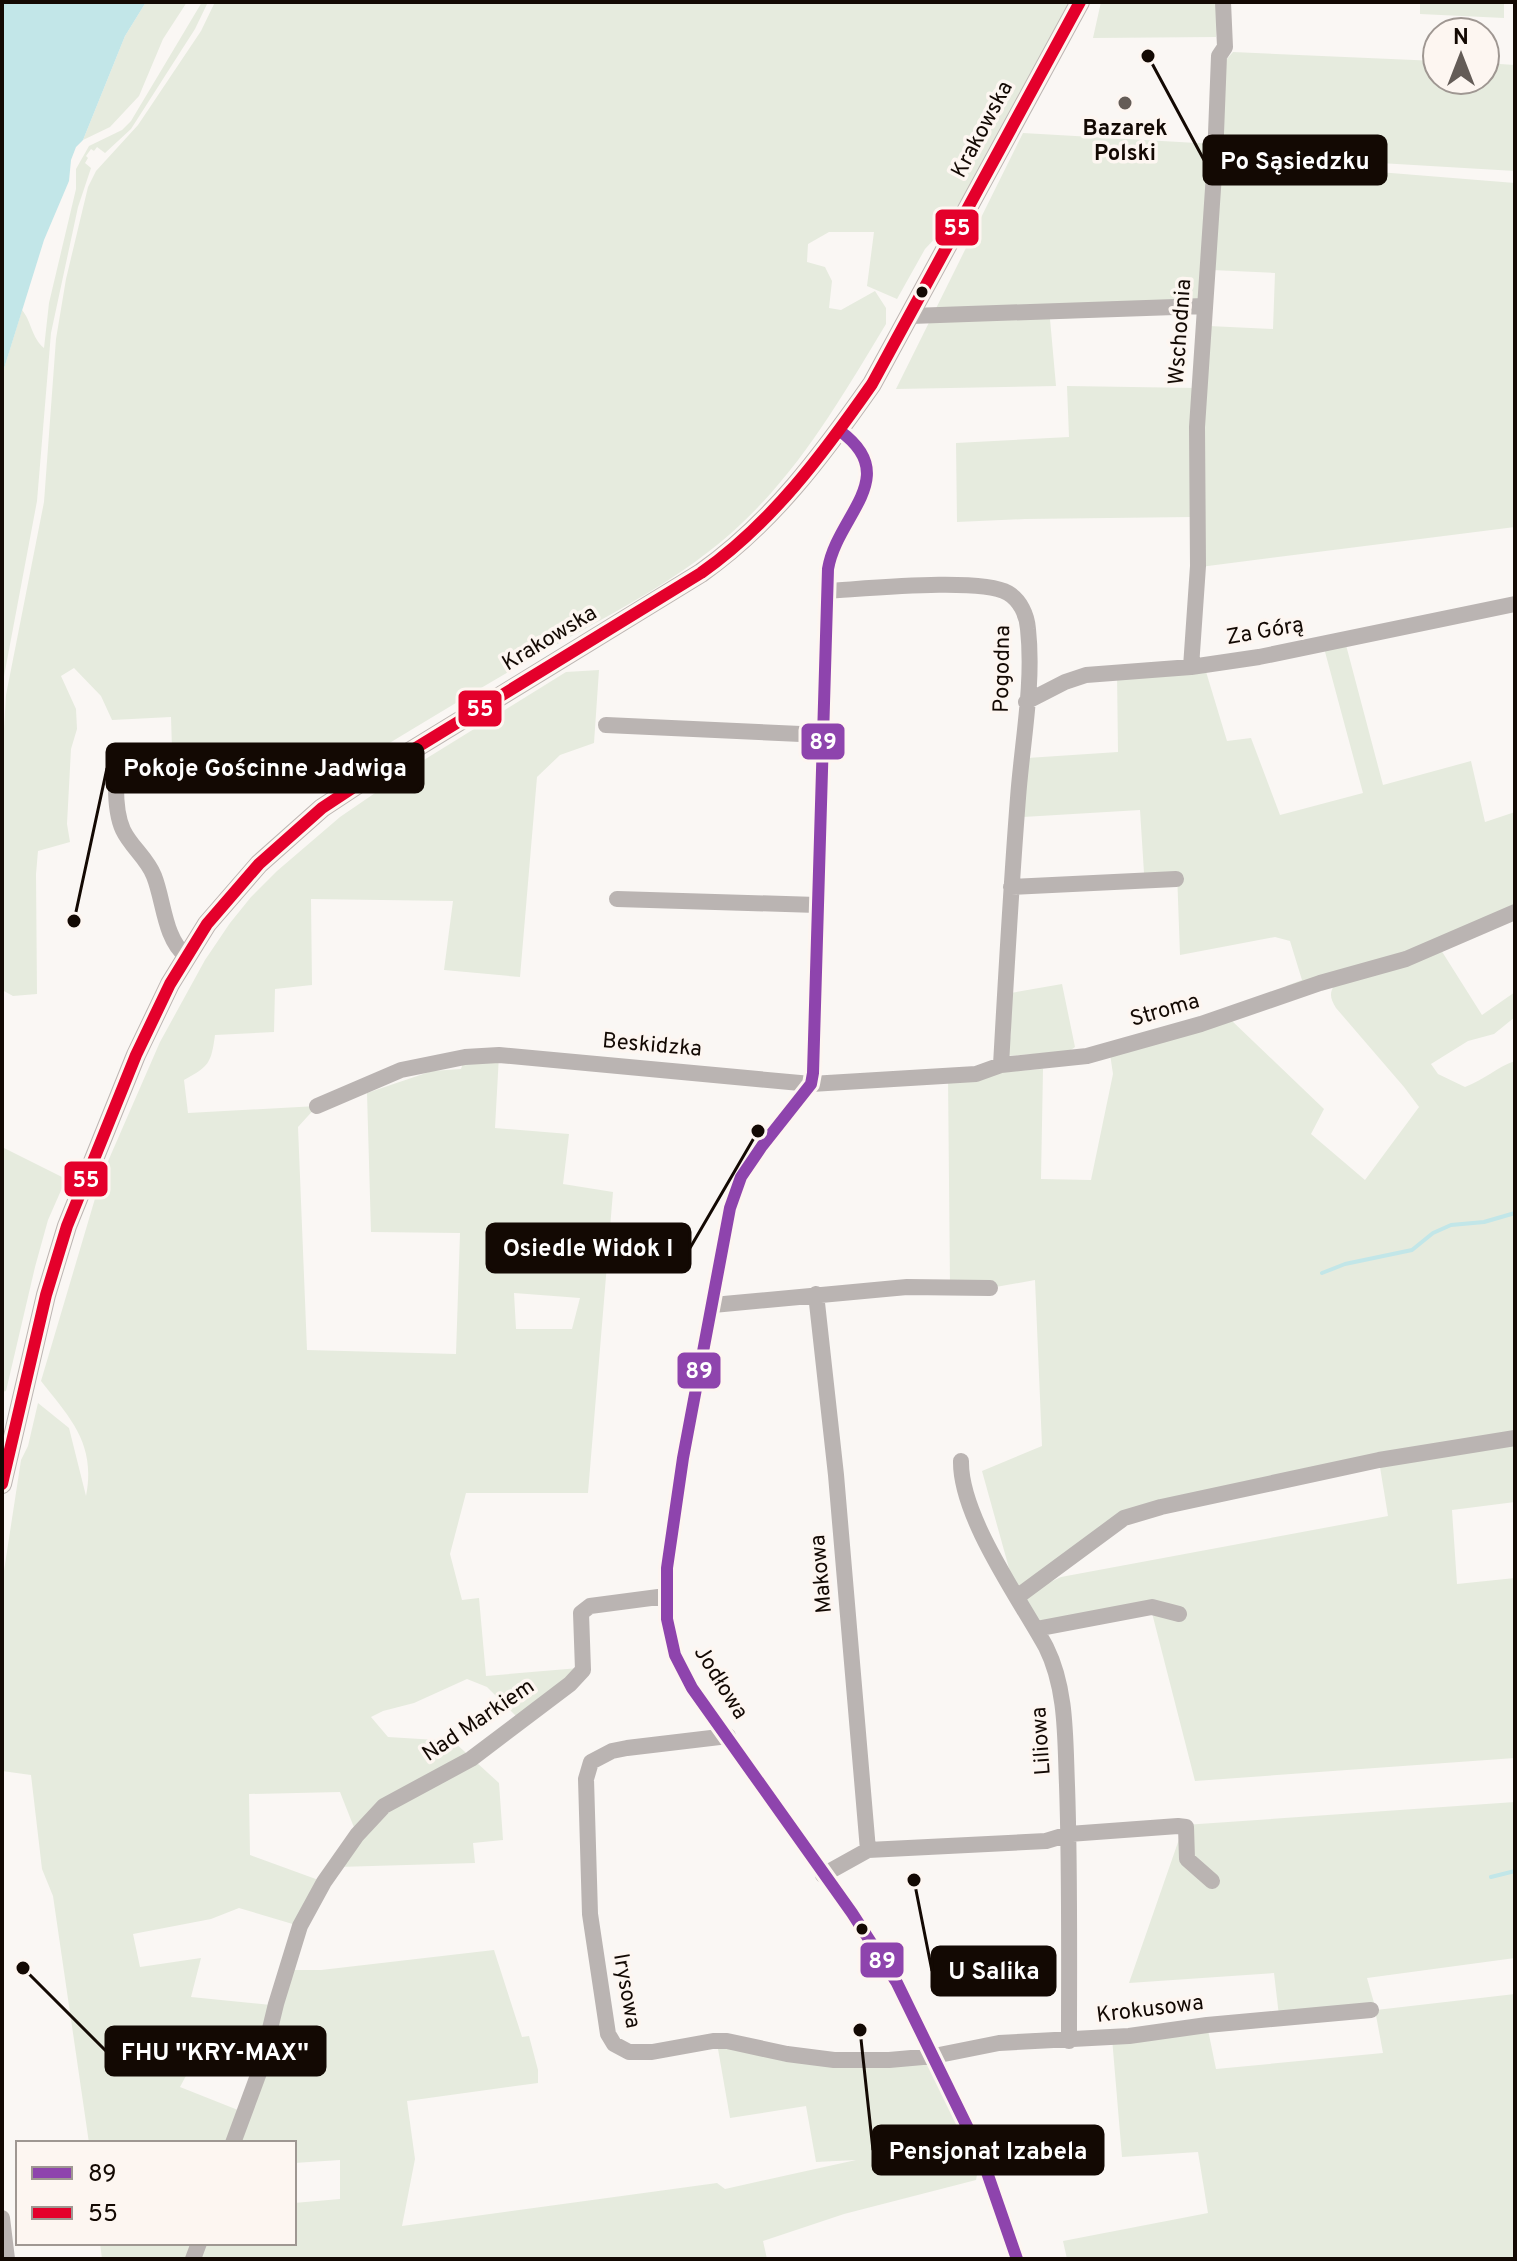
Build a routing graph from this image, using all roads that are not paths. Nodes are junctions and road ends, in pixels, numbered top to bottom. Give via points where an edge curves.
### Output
1 (1080, 2) edge
2 (1223, 2) edge
3 (1204, 306) junction
4 (911, 316) junction
5 (840, 431) junction
6 (827, 591) junction
7 (1515, 604) edge
8 (1191, 667) junction
9 (1026, 702) junction
10 (606, 725) dead end
11 (823, 735) junction
12 (116, 787) dead end
13 (1176, 879) dead end
14 (1011, 887) junction
15 (617, 899) dead end
16 (817, 905) junction
17 (1515, 912) edge
18 (186, 956) junction
19 (1001, 1065) junction
20 (811, 1084) junction
21 (317, 1106) dead end
22 (990, 1288) dead end
23 (816, 1294) junction
24 (713, 1305) junction
25 (1515, 1438) edge
26 (961, 1461) dead end
27 (2, 1484) edge
28 (666, 1596) junction
29 (1017, 1597) junction
30 (1179, 1614) dead end
31 (1036, 1629) junction
32 (728, 1736) junction
33 (1069, 1834) junction
34 (868, 1850) junction
35 (823, 1875) junction
36 (1212, 1881) dead end
37 (1371, 2010) dead end
38 (1069, 2041) junction
39 (934, 2056) junction
40 (234, 2141) edge
41 (2, 2218) edge
42 (7, 2259) edge
43 (1017, 2259) edge

1 - 4 main road, Krakowska
2 - 3 street, Wschodnia via 1225,47 1219,56
3 - 4 street
3 - 8 street, Wschodnia
4 - 5 main road, Krakowska
5 - 6 street via 861,449 867,472 864,491 830,556
5 - 18 main road, Krakowska via 780,503 720,560 375,773 303,824 238,885
6 - 9 street, Pogodna via 971,585 1010,594 1028,627
6 - 11 street
7 - 8 street, Za Górą
8 - 9 street, Za Górą via 1086,675
9 - 14 street, Pogodna
10 - 11 street
11 - 16 street
12 - 18 street via 123,831 150,867 172,937
13 - 14 street
14 - 19 street, Pogodna
15 - 16 street
16 - 20 street
17 - 19 street, Stroma via 1406,959 1201,1024 1087,1056
18 - 27 main road, Krakowska via 136,1055 67,1226
19 - 20 street, Stroma via 962,1075
20 - 21 street, Beskidzka via 499,1055 401,1070
20 - 24 street, Jodłowa via 734,1192
22 - 23 street
23 - 24 street
23 - 34 street, Makowa
24 - 28 street, Jodłowa via 683,1458
25 - 29 street via 1379,1460 1124,1518
26 - 29 street, Liliowa via 963,1490
28 - 32 street, Jodłowa via 675,1655
28 - 40 street, Nad Markiem via 590,1606 581,1613 583,1670 570,1684 471,1759 384,1806 357,1835 300,1926 260,2070
29 - 31 street, Liliowa
30 - 31 street via 1152,1607
31 - 33 street, Liliowa via 1055,1665 1061,1691
32 - 35 street, Jodłowa
32 - 39 street, Irysowa via 627,1748 591,1762 586,1779 590,1914 608,2034 614,2044 622,2050 652,2052 727,2041 834,2060
33 - 34 street via 1046,1841
33 - 36 street via 1186,1827 1187,1859
33 - 38 street, Liliowa
34 - 35 street
35 - 39 street, Jodłowa via 897,1983
37 - 38 street, Krokusowa
38 - 39 street, Krokusowa via 999,2043
39 - 43 street, Jodłowa via 981,2155
41 - 42 street

